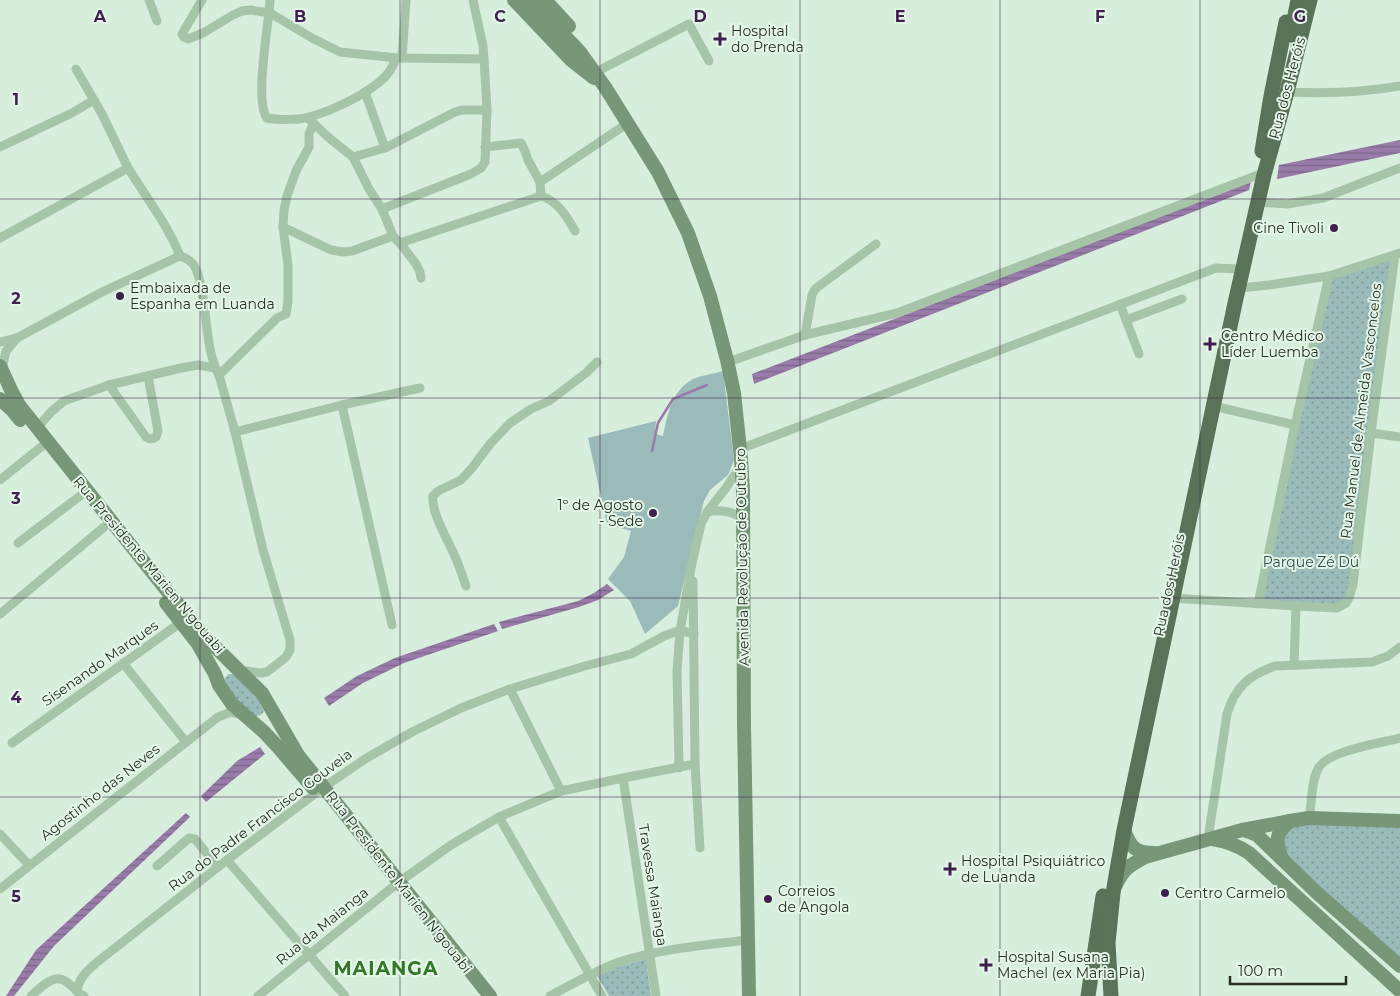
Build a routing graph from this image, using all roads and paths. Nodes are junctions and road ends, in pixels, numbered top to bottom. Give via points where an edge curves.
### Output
1 (150, 0) edge
2 (202, 0) edge
3 (270, 0) edge
4 (406, 0) edge
5 (473, 0) edge
6 (514, 0) edge
7 (524, 0) edge
8 (531, 0) edge
9 (545, 0) edge
10 (1290, 0) edge
11 (1298, 0) edge
12 (1310, 0) edge
13 (270, 13) junction
14 (157, 21) dead end
15 (399, 58) junction
16 (484, 59) junction
17 (709, 62) dead end
18 (76, 69) dead end
19 (598, 71) junction
20 (1400, 86) edge
21 (605, 87) junction
22 (365, 92) junction
23 (1287, 92) junction
24 (94, 100) junction
25 (487, 110) junction
26 (310, 121) junction
27 (628, 123) junction
28 (0, 147) edge
29 (485, 147) junction
30 (385, 148) junction
31 (353, 157) junction
32 (128, 168) junction
33 (1400, 168) edge
34 (1261, 175) junction
35 (540, 182) junction
36 (540, 196) junction
37 (1258, 202) junction
38 (382, 209) junction
39 (283, 228) junction
40 (575, 231) dead end
41 (393, 236) junction
42 (0, 238) edge
43 (400, 243) junction
44 (876, 244) dead end
45 (1398, 254) edge
46 (180, 256) junction
47 (1238, 269) junction
48 (1329, 276) junction
49 (421, 278) dead end
50 (1239, 288) junction
51 (1182, 299) dead end
52 (1120, 304) junction
53 (1126, 320) junction
54 (805, 334) junction
55 (17, 338) junction
56 (0, 342) edge
57 (1139, 354) dead end
58 (597, 362) dead end
59 (728, 362) junction
60 (1, 368) edge
61 (217, 371) junction
62 (148, 376) junction
63 (0, 384) edge
64 (109, 385) junction
65 (420, 388) dead end
66 (0, 399) edge
67 (342, 405) junction
68 (1213, 406) junction
69 (1295, 425) junction
70 (37, 428) junction
71 (235, 432) junction
72 (1371, 433) junction
73 (1400, 437) edge
74 (41, 447) junction
75 (740, 449) junction
76 (741, 464) junction
77 (0, 480) edge
78 (80, 496) junction
79 (707, 512) junction
80 (743, 519) junction
81 (104, 527) junction
82 (18, 543) dead end
83 (692, 563) junction
84 (466, 586) dead end
85 (1172, 598) junction
86 (1258, 604) junction
87 (1296, 606) junction
88 (0, 614) edge
89 (180, 623) junction
90 (392, 625) dead end
91 (680, 631) junction
92 (694, 633) junction
93 (1400, 646) edge
94 (123, 663) junction
95 (1294, 665) junction
96 (238, 669) junction
97 (219, 685) junction
98 (510, 689) junction
99 (268, 702) junction
100 (218, 717) junction
101 (249, 720) junction
102 (1400, 738) edge
103 (186, 742) junction
104 (12, 743) dead end
105 (694, 764) junction
106 (678, 768) junction
107 (623, 778) junction
108 (320, 790) junction
109 (561, 791) junction
110 (498, 817) junction
111 (1309, 818) junction
112 (1290, 821) junction
113 (1400, 821) edge
114 (1124, 830) junction
115 (1242, 830) junction
116 (0, 834) edge
117 (1208, 839) junction
118 (700, 848) dead end
119 (1158, 853) junction
120 (1277, 855) junction
121 (227, 860) junction
122 (1261, 862) junction
123 (29, 865) junction
124 (157, 866) dead end
125 (218, 867) junction
126 (395, 885) junction
127 (0, 889) edge
128 (1113, 893) junction
129 (748, 940) junction
130 (308, 954) junction
131 (650, 955) junction
132 (1400, 966) edge
133 (590, 974) junction
134 (1400, 990) edge
135 (80, 994) edge
136 (31, 996) edge
137 (258, 996) edge
138 (346, 996) edge
139 (478, 996) edge
140 (490, 996) edge
141 (550, 996) edge
142 (602, 996) edge
143 (656, 996) edge
144 (749, 996) edge
145 (1088, 996) edge
146 (1112, 996) edge

1 - 14 street
2 - 13 street via 182,34 188,39 242,11
3 - 13 street
4 - 15 street
5 - 16 street
6 - 21 street, Avenida Revolução de Outubro via 571,60
7 - 21 street, Avenida Revolução de Outubro
8 - 21 street, Avenida Revolução de Outubro via 580,52
9 - 19 street, Avenida Revolução de Outubro via 586,47
10 - 34 main road, Rua dos Heróis via 1271,96
11 - 34 main road, Rua dos Heróis
12 - 23 main road, Rua dos Heróis
13 - 15 street via 340,52
13 - 26 street via 262,76 265,115 271,119
15 - 16 street
15 - 22 street via 383,78
16 - 25 street
17 - 19 street via 689,24
18 - 24 street
19 - 21 street, Avenida Revolução de Outubro
20 - 23 street via 1325,94
21 - 27 street, Avenida Revolução de Outubro
22 - 26 street
22 - 30 street
23 - 34 main road, Rua dos Heróis
24 - 28 street
24 - 32 street
25 - 29 street
25 - 30 street via 456,112
26 - 31 street
26 - 39 street via 309,147 287,196
27 - 35 street
27 - 59 street, Avenida Revolução de Outubro via 658,172 688,233
29 - 35 street via 520,143
29 - 38 street via 485,162 481,168
30 - 31 street
31 - 38 street
32 - 42 street
32 - 46 street via 163,222
33 - 37 street via 1323,198 1287,204
34 - 37 main road, Rua dos Heróis
34 - 47 main road, Rua dos Heróis
34 - 54 street via 897,313
35 - 36 street
36 - 40 street via 553,201
36 - 43 street
37 - 50 main road, Rua dos Heróis
38 - 41 street
39 - 41 street via 331,250 343,252
39 - 61 street via 288,264 286,314 277,318
41 - 43 street
43 - 49 street via 416,264
44 - 54 street via 815,289
45 - 48 street
45 - 72 street, Rua Manuel de Almeida Vasconcelos
46 - 55 street via 102,292
46 - 61 street via 194,264 198,273
47 - 52 street via 1216,268
47 - 145 main road, Rua dos Heróis via 1106,883
48 - 50 street
48 - 69 street
50 - 68 main road, Rua dos Heróis
51 - 53 street
52 - 53 street
52 - 75 street
53 - 57 street
54 - 59 street
55 - 56 street
55 - 60 street via 6,351
58 - 84 street via 549,401 510,423 461,480 433,496 435,513
59 - 75 street, Avenida Revolução de Outubro
60 - 63 street
60 - 70 street, Rua Presidente Marien N'gouabi via 19,405
61 - 62 street via 198,365
61 - 71 street
62 - 64 street
62 - 64 street via 158,431 153,439 146,438
64 - 70 street via 64,401
65 - 67 street
66 - 74 street, Rua Presidente Marien N'gouabi
67 - 71 street
67 - 90 street
68 - 69 street
68 - 85 main road, Rua dos Heróis
69 - 86 street
70 - 96 street, Rua Presidente Marien N'gouabi via 205,637
71 - 96 street via 263,550 290,640 286,657 267,672
72 - 73 street
72 - 87 street, Rua Manuel de Almeida Vasconcelos via 1352,594 1337,608
74 - 77 street
74 - 78 street, Rua Presidente Marien N'gouabi
75 - 76 street, Avenida Revolução de Outubro
76 - 79 street
76 - 80 street, Avenida Revolução de Outubro
78 - 81 street, Rua Presidente Marien N'gouabi
78 - 82 street
79 - 80 street via 726,511
79 - 83 street
80 - 129 street, Avenida Revolução de Outubro
81 - 88 street
81 - 89 street, Rua Presidente Marien N'gouabi
83 - 91 street
83 - 92 street
85 - 86 street, Rua Manuel de Almeida Vasconcelos
85 - 114 main road, Rua dos Heróis
86 - 87 street, Rua Manuel de Almeida Vasconcelos
87 - 95 street
89 - 94 street, Sisenando Marques
89 - 97 street, Rua Presidente Marien N'gouabi via 198,644
91 - 92 street, Rua do Padre Francisco Gouveia
91 - 98 street, Rua do Padre Francisco Gouveia via 631,654
91 - 106 street
92 - 105 street
93 - 95 street via 1388,656 1372,662
94 - 103 street
94 - 104 street, Sisenando Marques
95 - 117 street via 1262,670 1249,678 1231,700
96 - 97 street via 222,671
96 - 99 street, Rua Presidente Marien N'gouabi
97 - 100 street via 224,702
97 - 101 street, Rua Presidente Marien N'gouabi
98 - 108 street, Rua do Padre Francisco Gouveia via 412,732
98 - 109 street
99 - 101 street via 263,716
99 - 108 street, Rua Presidente Marien N'gouabi
100 - 101 street via 231,712
100 - 103 street, Agostinho das Neves
101 - 108 street, Rua Presidente Marien N'gouabi
102 - 111 street via 1334,755 1321,763 1314,779
103 - 123 street, Agostinho das Neves
105 - 106 street
105 - 118 street
106 - 107 street, Rua da Maianga
107 - 109 street, Rua da Maianga
107 - 131 street, Travessa Maianga
108 - 121 street, Rua do Padre Francisco Gouveia
108 - 126 street, Rua Presidente Marien N'gouabi
109 - 110 street, Rua da Maianga
110 - 126 street, Rua da Maianga via 451,845
110 - 133 street
111 - 112 street
111 - 113 street
112 - 115 street
112 - 120 street via 1278,835
114 - 119 street via 1134,848 1144,853
114 - 128 main road, Rua dos Heróis
115 - 117 street
115 - 120 street via 1256,835
116 - 123 street
117 - 119 street
117 - 122 street via 1237,844
119 - 128 street via 1128,866
120 - 122 street via 1267,850 1261,856
120 - 132 street
121 - 125 street, Rua do Padre Francisco Gouveia
121 - 130 street
122 - 134 street
123 - 127 street, Agostinho das Neves
124 - 125 street via 189,838 195,839
125 - 135 street, Rua do Padre Francisco Gouveia via 96,963 82,976 78,984
126 - 130 street, Rua da Maianga
126 - 139 street, Rua Presidente Marien N'gouabi
126 - 140 street, Rua Presidente Marien N'gouabi
128 - 146 main road, Rua dos Heróis via 1108,950
129 - 131 street
129 - 144 street, Avenida Revolução de Outubro
130 - 137 street, Rua da Maianga
130 - 138 street
131 - 133 street
131 - 143 street, Travessa Maianga
133 - 141 street
133 - 142 street
135 - 136 street via 65,980 54,979

